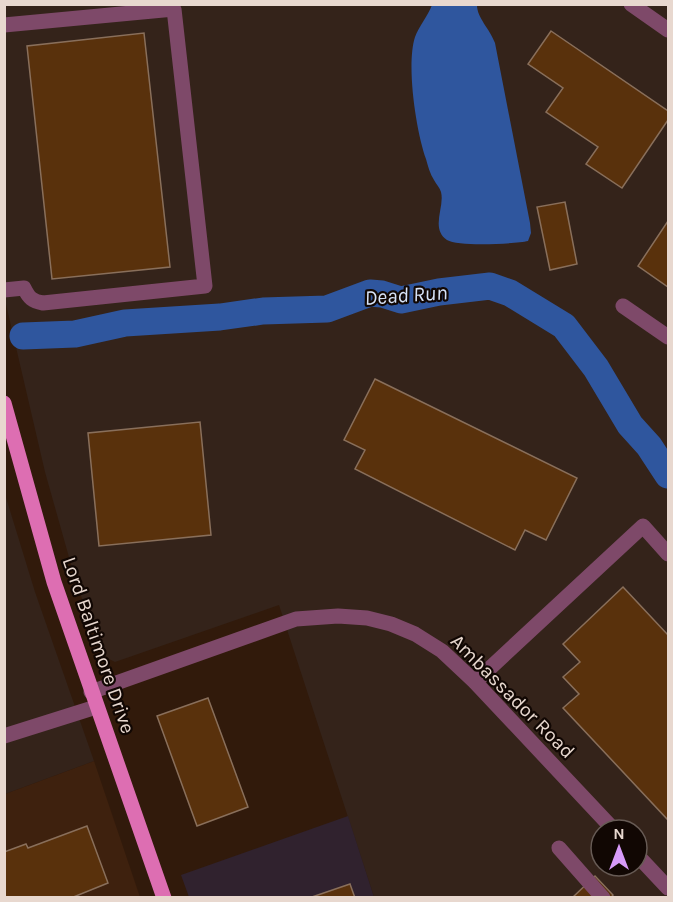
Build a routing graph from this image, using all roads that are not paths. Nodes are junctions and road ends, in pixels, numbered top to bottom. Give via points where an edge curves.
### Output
1 (632, 4) edge
2 (4, 26) edge
3 (669, 30) edge
4 (4, 290) edge
5 (623, 306) dead end
6 (669, 337) edge
7 (4, 403) edge
8 (669, 554) edge
9 (475, 682) junction
10 (94, 699) junction
11 (4, 736) edge
12 (603, 818) edge
13 (559, 848) dead end
14 (649, 867) edge
15 (669, 888) edge
16 (164, 897) edge
17 (603, 897) edge

1 - 3 street
2 - 4 street via 174,9 205,286 43,303 33,301 24,288
5 - 6 street
7 - 10 main road, Lord Baltimore Drive via 54,582
8 - 9 street via 643,526
9 - 10 street, Ambassador Road via 415,634 375,620 338,616 296,619
9 - 12 street, Ambassador Road
10 - 11 street, Ambassador Road
10 - 16 main road, Lord Baltimore Drive
13 - 17 street
14 - 15 street

